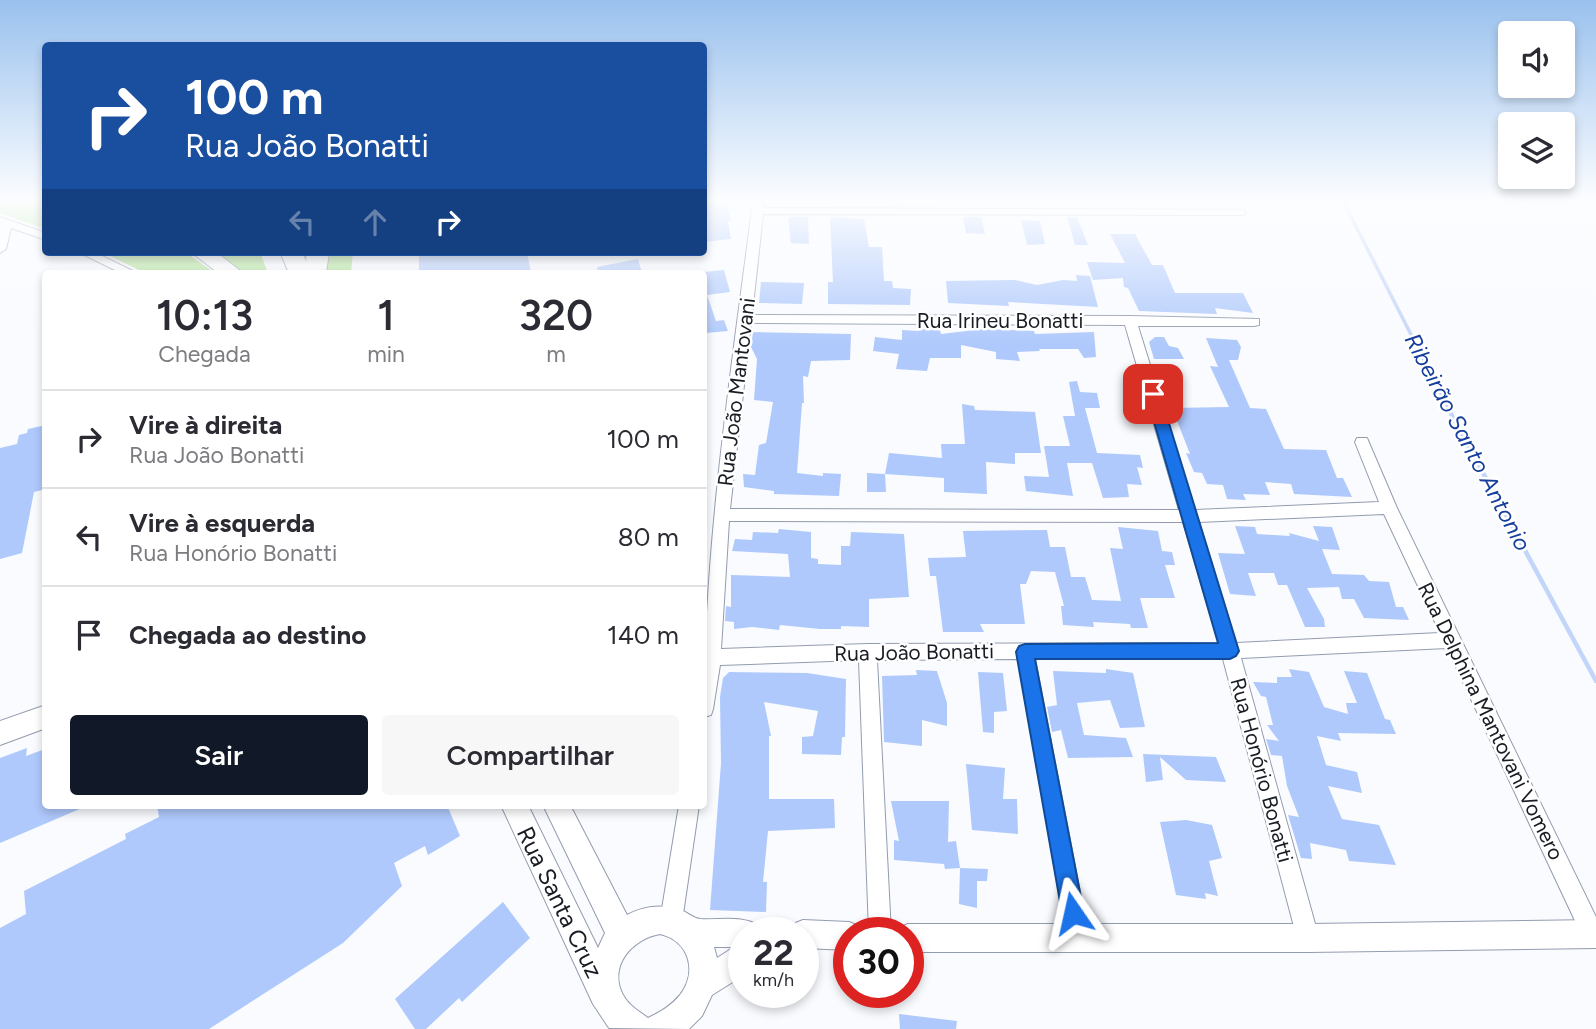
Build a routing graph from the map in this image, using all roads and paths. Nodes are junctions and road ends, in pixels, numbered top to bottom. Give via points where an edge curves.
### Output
1 (754, 249) edge
2 (93, 256) edge
3 (208, 256) edge
4 (124, 270) edge
5 (228, 270) edge
6 (746, 319) junction
7 (1130, 320) junction
8 (1254, 322) dead end
9 (1362, 442) dead end
10 (1389, 508) junction
11 (721, 514) junction
12 (1190, 516) junction
13 (1451, 640) junction
14 (1230, 651) junction
15 (868, 652) junction
16 (1025, 652) junction
17 (712, 657) junction
18 (707, 690) edge
19 (42, 717) edge
20 (0, 733) edge
21 (516, 809) edge
22 (558, 809) edge
23 (689, 809) edge
24 (527, 832) junction
25 (879, 917) edge
26 (680, 927) junction
27 (728, 932) edge
28 (1594, 934) edge
29 (622, 936) junction
30 (924, 937) edge
31 (1308, 938) junction
32 (1078, 939) junction
33 (728, 968) edge
34 (702, 984) junction
35 (607, 999) junction
36 (665, 1028) edge
37 (638, 1029) edge

1 - 6 street, Rua João Mantovani
2 - 4 street
3 - 5 highway
6 - 7 street, Rua Irineu Bonatti
6 - 11 street, Rua João Mantovani
7 - 8 street, Rua Irineu Bonatti
7 - 12 street, Rua Honório Bonatti
9 - 10 street
10 - 12 street
10 - 13 street, Rua Delphina Mantovani Vomero
11 - 12 street
11 - 17 street, Rua João Mantovani
12 - 14 street, Rua Honório Bonatti
13 - 14 street, Rua João Bonatti
13 - 28 street, Rua Delphina Mantovani Vomero
14 - 16 street, Rua João Bonatti
14 - 31 street, Rua Honório Bonatti
15 - 16 street, Rua João Bonatti
15 - 17 street, Rua João Bonatti
15 - 25 street
16 - 32 street
17 - 18 street, Rua João Mantovani
19 - 20 main road
21 - 24 main road, Rua Santa Cruz
22 - 24 main road
22 - 29 main road, Rua Santa Cruz
23 - 26 street
24 - 35 main road, Rua Santa Cruz
26 - 27 main road
26 - 29 main road via 645,921
26 - 34 main road via 700,948
28 - 31 main road
29 - 35 main road via 606,965
30 - 32 main road
31 - 32 main road
33 - 34 main road
34 - 36 main road via 690,1009
35 - 37 main road, Rua Santa Cruz via 614,1013

